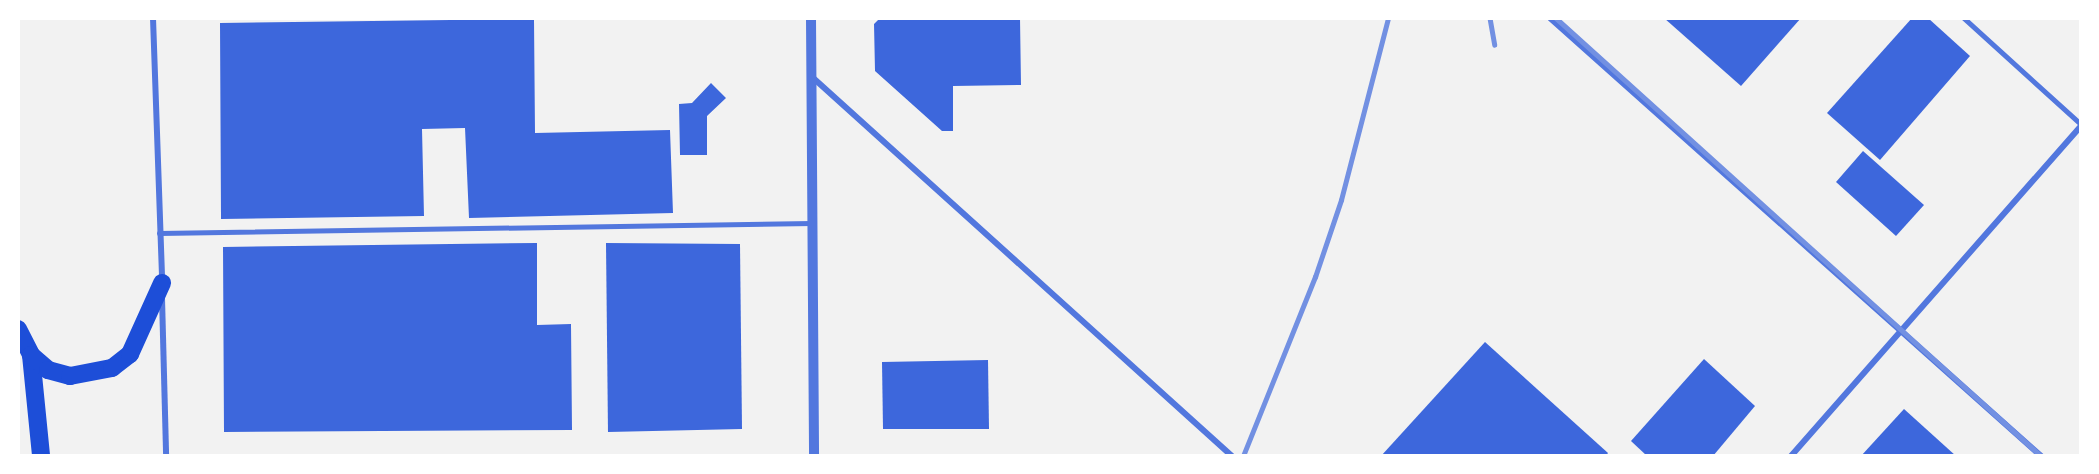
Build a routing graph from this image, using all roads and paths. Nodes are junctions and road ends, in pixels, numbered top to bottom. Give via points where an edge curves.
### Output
1 (153, 18) edge
2 (811, 18) edge
3 (1550, 18) edge
4 (1965, 18) edge
5 (811, 76) junction
6 (2081, 125) edge
7 (812, 223) junction
8 (159, 233) junction
9 (162, 283) junction
10 (18, 329) edge
11 (1901, 330) junction
12 (31, 355) junction
13 (42, 456) edge
14 (166, 456) edge
15 (814, 456) edge
16 (1232, 456) edge
17 (1791, 456) edge
18 (2041, 456) edge

1 - 8 street
2 - 5 street
3 - 11 street
4 - 6 lane
5 - 7 street
5 - 16 street
6 - 11 street
7 - 8 lane
7 - 15 street
8 - 9 street
9 - 12 highway via 130,354 112,368 99,374 70,376 48,370
9 - 14 street
10 - 12 highway
11 - 17 street
11 - 18 street
12 - 13 highway

